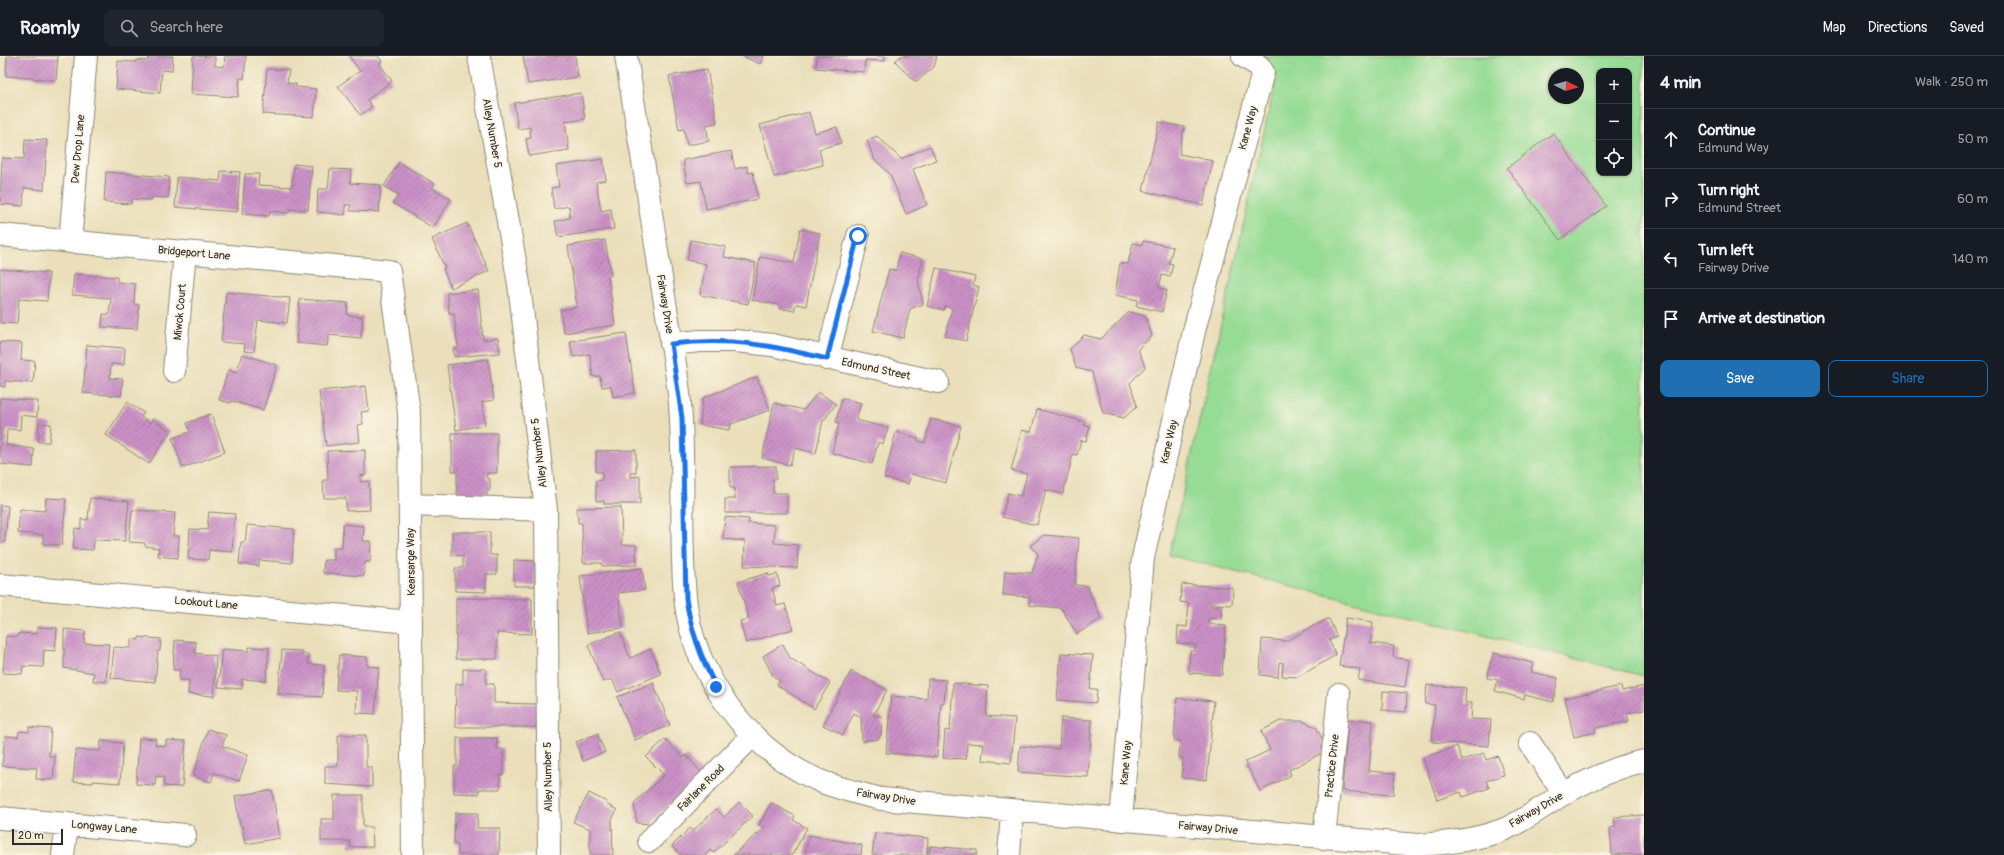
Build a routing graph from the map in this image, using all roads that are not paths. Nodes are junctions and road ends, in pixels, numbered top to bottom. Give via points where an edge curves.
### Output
1 (86, 56) edge
2 (479, 56) edge
3 (626, 56) edge
4 (1243, 56) edge
5 (0, 235) edge
6 (858, 236) dead end
7 (70, 242) junction
8 (185, 252) junction
9 (389, 271) joint
10 (671, 344) junction
11 (827, 359) junction
12 (174, 371) dead end
13 (938, 382) dead end
14 (410, 505) junction
15 (546, 510) junction
16 (0, 584) edge
17 (411, 622) junction
18 (1339, 694) dead end
19 (753, 735) junction
20 (1530, 743) dead end
21 (1644, 761) edge
22 (1564, 794) junction
23 (1012, 811) junction
24 (0, 818) edge
25 (1121, 820) junction
26 (67, 824) junction
27 (185, 835) dead end
28 (1324, 838) junction
29 (649, 841) dead end
30 (1483, 845) edge
31 (63, 855) edge
32 (413, 855) edge
33 (549, 855) edge
34 (1009, 855) edge

1 - 7 street, Dew Drop Lane
2 - 15 street, Alley Number 5 via 519,284
3 - 10 street, Fairway Drive
4 - 25 street, Kane Way via 1259,66 1263,72 1195,327 1143,558
5 - 7 street, Bridgeport Lane
6 - 11 street
7 - 8 street, Bridgeport Lane
8 - 9 street, Bridgeport Lane
8 - 12 street, Miwok Court
9 - 14 street, Kearsarge Way via 409,412
10 - 11 street, Edmund Street via 736,341 772,345
10 - 19 street, Fairway Drive via 682,418 684,571 691,627 701,658 716,687
11 - 13 street, Edmund Street
14 - 15 street
14 - 17 street, Kearsarge Way
15 - 33 street, Alley Number 5
16 - 17 street, Lookout Lane
17 - 32 street, Kearsarge Way
18 - 28 street, Practice Drive
19 - 23 street, Fairway Drive via 794,767 820,781 850,792 882,799
19 - 29 street, Fairlane Road
20 - 22 street
21 - 22 street, Fairway Drive via 1628,764 1598,776
22 - 30 street, Fairway Drive via 1534,814 1505,828
23 - 25 street, Fairway Drive
23 - 34 street
24 - 26 street, Longway Lane
25 - 28 street, Fairway Drive
26 - 27 street, Longway Lane
26 - 31 street
28 - 30 street, Fairway Drive via 1418,845

